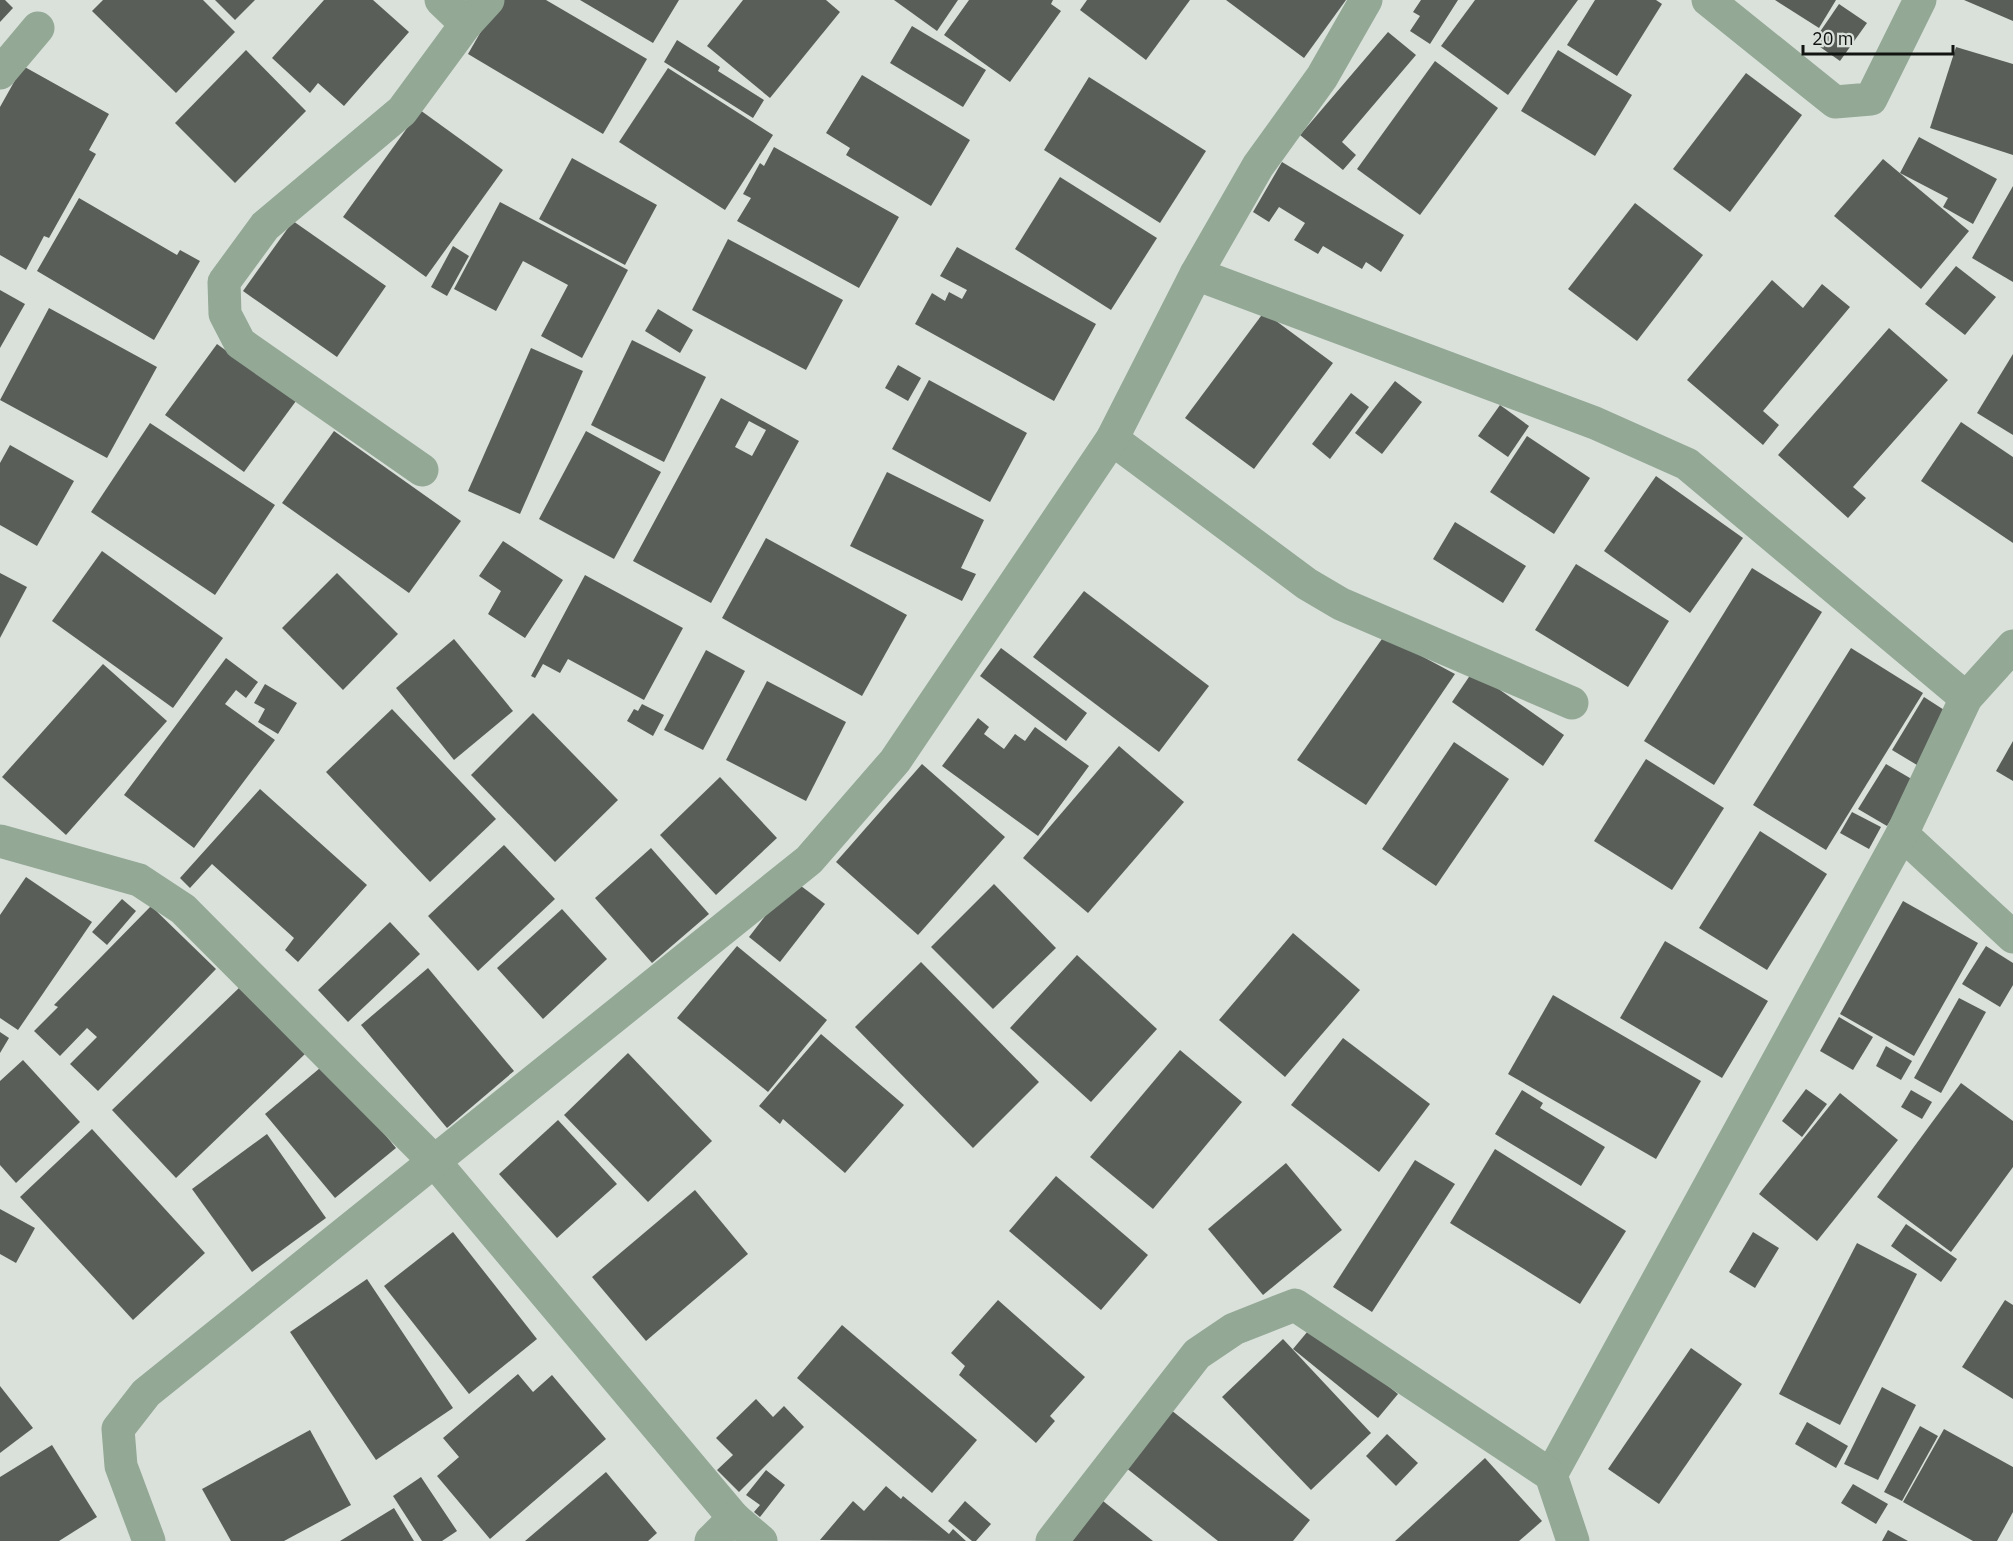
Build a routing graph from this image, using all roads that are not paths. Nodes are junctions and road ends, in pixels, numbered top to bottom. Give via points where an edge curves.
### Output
1 (441, 0) edge
2 (488, 0) edge
3 (1366, 0) edge
4 (1708, 0) edge
5 (1920, 0) edge
6 (466, 24) junction
7 (38, 28) dead end
8 (0, 73) edge
9 (1196, 274) junction
10 (1112, 439) junction
11 (422, 470) dead end
12 (2013, 646) edge
13 (1966, 698) junction
14 (1572, 703) dead end
15 (1902, 834) junction
16 (0, 841) edge
17 (2013, 937) edge
18 (434, 1161) junction
19 (1551, 1475) junction
20 (734, 1518) junction
21 (149, 1541) edge
22 (711, 1541) edge
23 (761, 1541) edge
24 (1052, 1541) edge
25 (1573, 1541) edge

1 - 6 street
2 - 6 street
3 - 9 street via 1322,77 1258,166
4 - 5 street via 1835,102 1871,99
6 - 11 street via 402,111 265,226 224,282 225,314 240,343
7 - 8 street
9 - 10 street
9 - 13 street via 1595,423 1687,464
10 - 14 street via 1307,584 1341,604
10 - 18 street via 895,761 809,860
12 - 13 street
13 - 15 street
15 - 17 street
15 - 19 street
16 - 18 street via 139,880 183,909
18 - 20 street
18 - 21 street via 146,1393 118,1429 121,1466
19 - 24 street via 1295,1305 1234,1329 1197,1354
19 - 25 street
20 - 22 street
20 - 23 street

